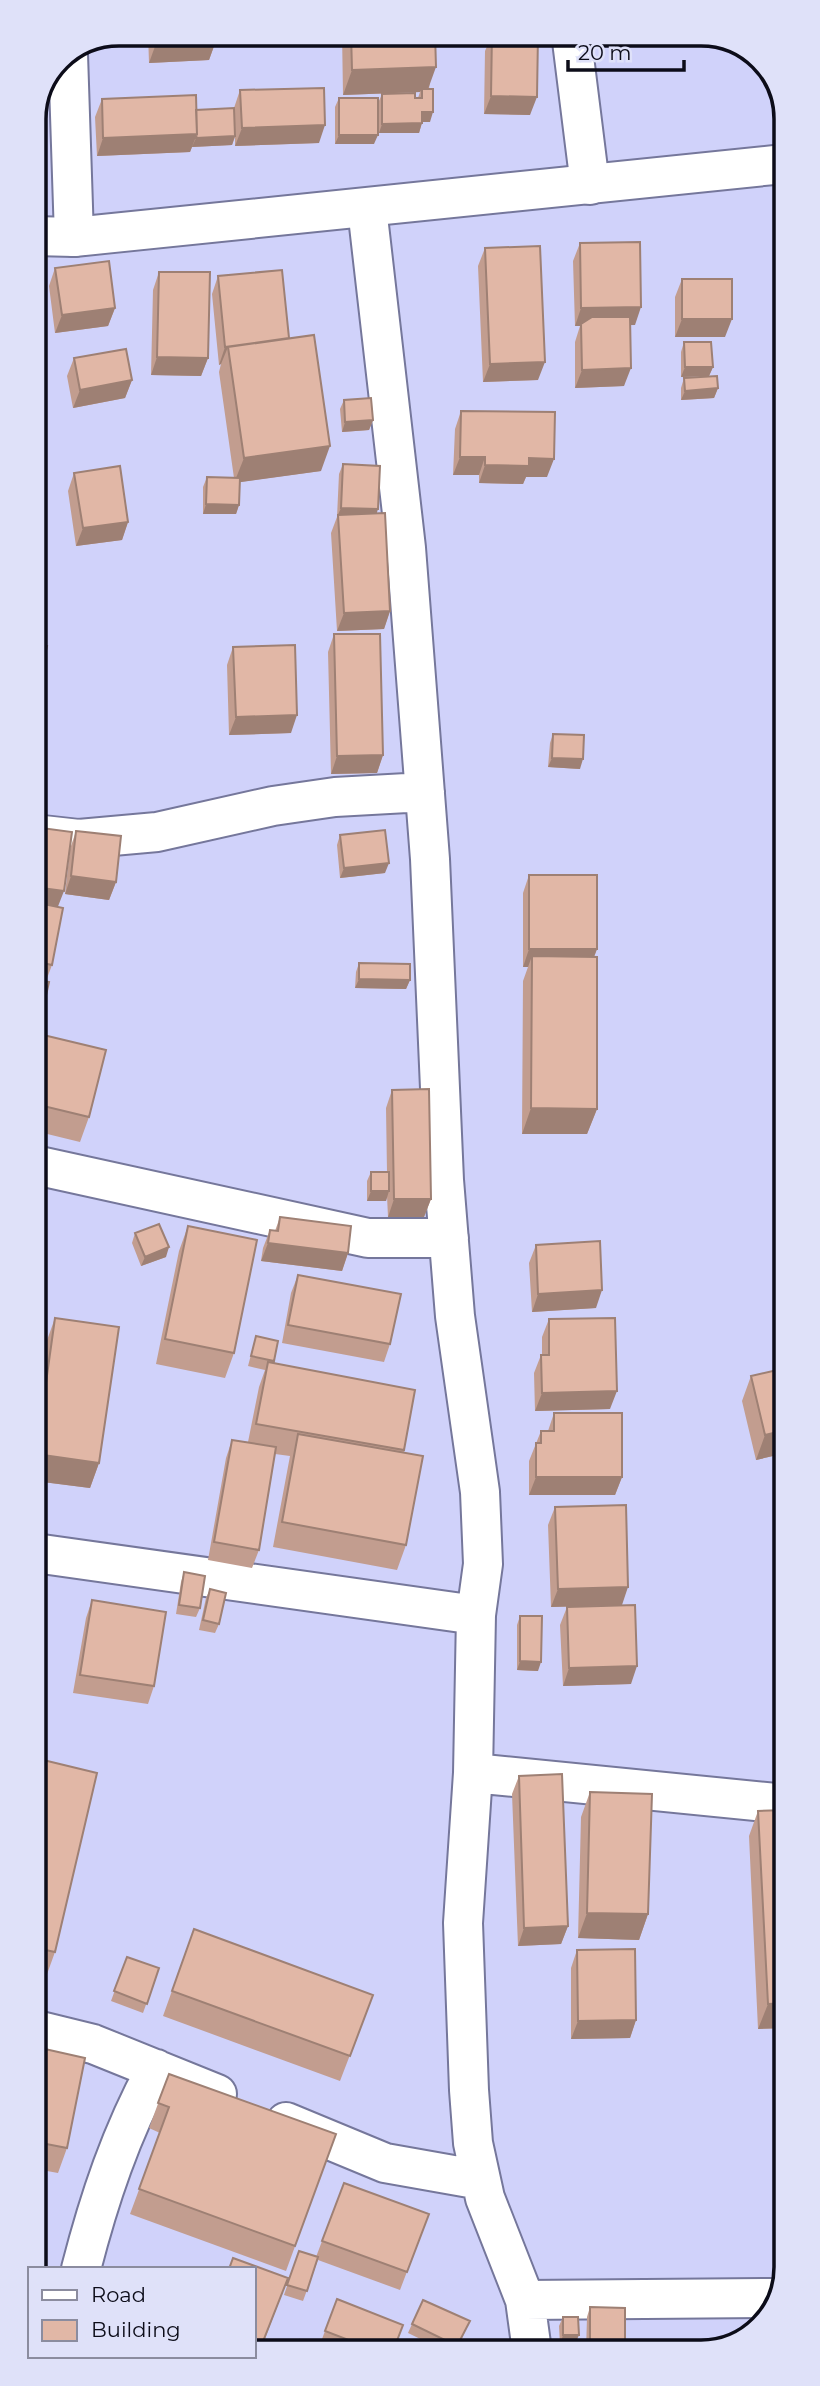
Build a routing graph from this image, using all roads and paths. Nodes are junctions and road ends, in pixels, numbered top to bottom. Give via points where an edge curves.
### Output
1 (573, 46) edge
2 (68, 66) edge
3 (774, 165) edge
4 (590, 185) junction
5 (367, 208) junction
6 (46, 236) edge
7 (74, 237) junction
8 (425, 792) junction
9 (46, 835) edge
10 (46, 1166) edge
11 (449, 1238) junction
12 (46, 1555) edge
13 (476, 1615) junction
14 (473, 1773) junction
15 (774, 1803) edge
16 (46, 2032) edge
17 (156, 2069) junction
18 (481, 2180) junction
19 (82, 2267) edge
20 (768, 2298) edge
21 (525, 2300) junction
22 (530, 2340) edge

1 - 4 street
2 - 7 street
3 - 4 street
4 - 5 street
5 - 7 street
5 - 8 street via 404,535
6 - 7 street
8 - 9 street via 273,806 157,832 79,839
8 - 11 street
10 - 11 street via 368,1238
11 - 13 street via 480,1492 483,1564
12 - 13 street
13 - 14 street
14 - 15 street
14 - 18 street via 463,1923 469,2090
16 - 17 street via 93,2044
17 - 18 street via 385,2163
17 - 19 street via 128,2121 98,2203
18 - 21 street
20 - 21 street
21 - 22 street

